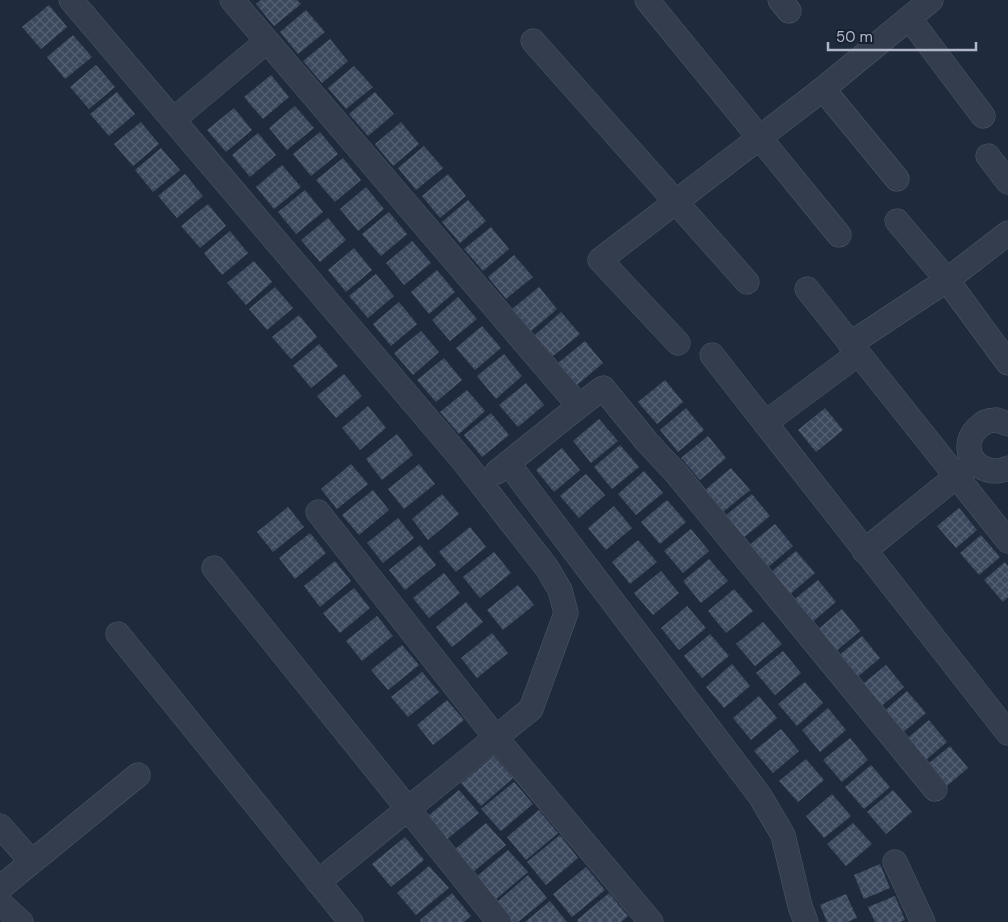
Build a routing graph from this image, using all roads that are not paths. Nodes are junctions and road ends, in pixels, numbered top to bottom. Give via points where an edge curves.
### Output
1 (71, 0) edge
2 (232, 0) edge
3 (647, 0) edge
4 (931, 0) edge
5 (909, 18) junction
6 (267, 41) junction
7 (533, 41) dead end
8 (823, 89) junction
9 (983, 116) dead end
10 (173, 120) junction
11 (760, 138) junction
12 (988, 156) dead end
13 (897, 180) dead end
14 (1008, 182) edge
15 (676, 202) junction
16 (897, 221) dead end
17 (1008, 233) edge
18 (839, 235) dead end
19 (947, 280) junction
20 (747, 282) dead end
21 (807, 289) dead end
22 (678, 343) dead end
23 (854, 349) junction
24 (712, 355) dead end
25 (1008, 363) edge
26 (580, 406) junction
27 (765, 423) junction
28 (1008, 424) edge
29 (508, 464) junction
30 (1008, 468) edge
31 (965, 469) junction
32 (482, 484) junction
33 (318, 512) dead end
34 (1008, 541) edge
35 (864, 551) junction
36 (214, 568) dead end
37 (118, 634) dead end
38 (1008, 733) edge
39 (496, 738) junction
40 (138, 775) dead end
41 (935, 789) dead end
42 (409, 810) junction
43 (0, 826) edge
44 (32, 862) junction
45 (895, 862) dead end
46 (318, 882) junction
47 (0, 888) edge
48 (0, 903) edge
49 (21, 922) edge
50 (351, 922) edge
51 (499, 922) edge
52 (651, 922) edge
53 (806, 922) edge
54 (923, 922) edge

1 - 10 street
2 - 6 street
3 - 11 street
4 - 5 street
5 - 8 street
5 - 9 street
6 - 10 street
6 - 26 street
7 - 15 street
8 - 11 street
8 - 13 street
10 - 32 street
11 - 15 street
11 - 18 street
12 - 14 street
15 - 20 street
15 - 22 street via 600,260
16 - 19 street
17 - 19 street
19 - 23 street
19 - 25 street
21 - 23 street
23 - 27 street
23 - 31 street
24 - 27 street
26 - 29 street
26 - 41 street via 603,388
27 - 35 street
28 - 31 street via 996,420 982,424 972,434
29 - 32 street
29 - 53 street via 760,796 782,835
30 - 31 street via 1001,471
31 - 34 street
31 - 35 street
32 - 39 street via 547,568 560,590 566,613 531,709
33 - 39 street
35 - 38 street
36 - 42 street
37 - 46 street
39 - 42 street
39 - 52 street
40 - 44 street
42 - 46 street
42 - 51 street
43 - 44 street
44 - 47 street
45 - 54 street
46 - 50 street
48 - 49 street

